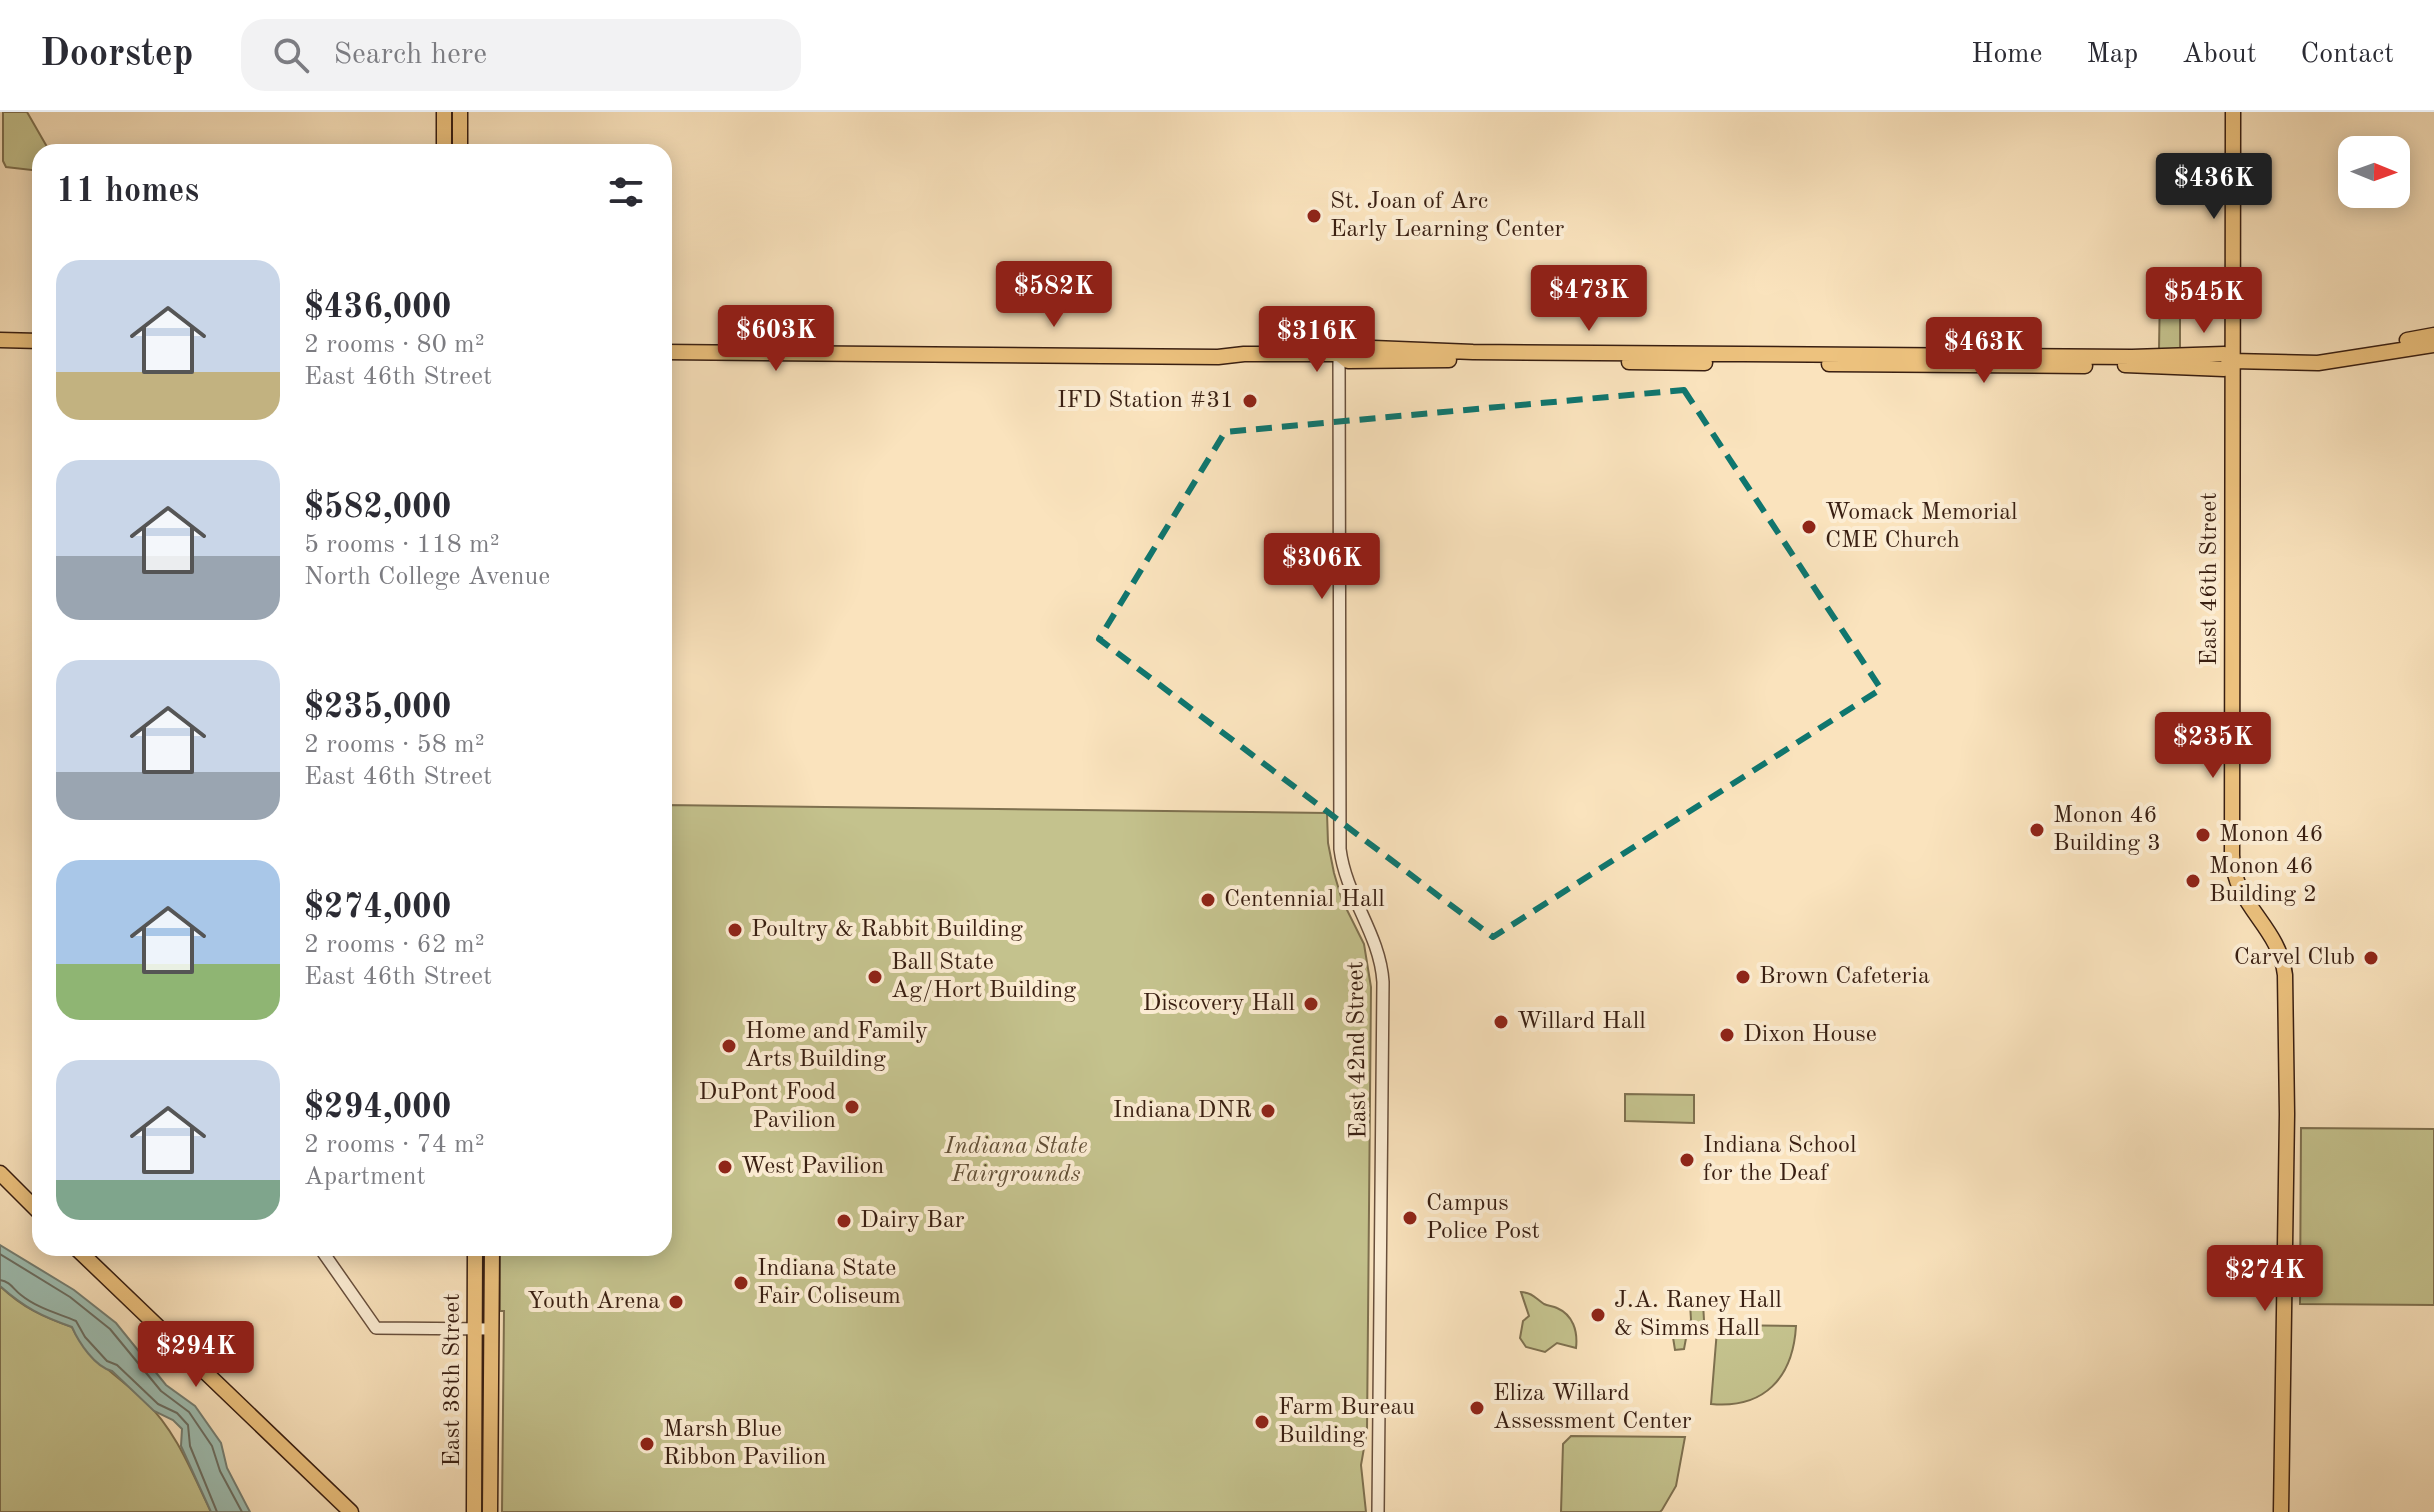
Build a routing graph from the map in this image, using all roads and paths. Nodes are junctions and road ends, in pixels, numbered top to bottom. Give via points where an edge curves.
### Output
1 (444, 112) edge
2 (460, 112) edge
3 (2233, 112) edge
4 (444, 144) edge
5 (460, 144) edge
6 (2434, 335) edge
7 (0, 340) edge
8 (32, 341) edge
9 (672, 343) edge
10 (2434, 345) edge
11 (672, 352) edge
12 (1244, 354) junction
13 (1339, 354) junction
14 (2280, 360) junction
15 (2232, 361) junction
16 (0, 1173) edge
17 (32, 1205) edge
18 (84, 1256) edge
19 (326, 1256) edge
20 (475, 1256) edge
21 (492, 1256) edge
22 (475, 1329) junction
23 (491, 1329) junction
24 (351, 1512) edge
25 (474, 1512) edge
26 (490, 1512) edge
27 (1378, 1512) edge
28 (2281, 1512) edge

1 - 4 main road
2 - 5 main road
3 - 15 main road, East 46th Street
6 - 14 main road
7 - 8 main road
9 - 12 main road
10 - 14 main road via 2318,363
11 - 12 main road
12 - 13 main road
13 - 15 main road via 1348,361 2220,369
13 - 27 street, East 42nd Street via 1340,849 1375,941 1383,982
14 - 15 main road
15 - 28 main road, East 46th Street via 2232,862 2238,889 2271,935 2285,975
16 - 17 main road
18 - 24 main road
19 - 22 street via 376,1328
20 - 22 main road, East 38th Street
21 - 23 main road, East 38th Street
22 - 23 street
22 - 25 main road, East 38th Street
23 - 26 main road, East 38th Street

